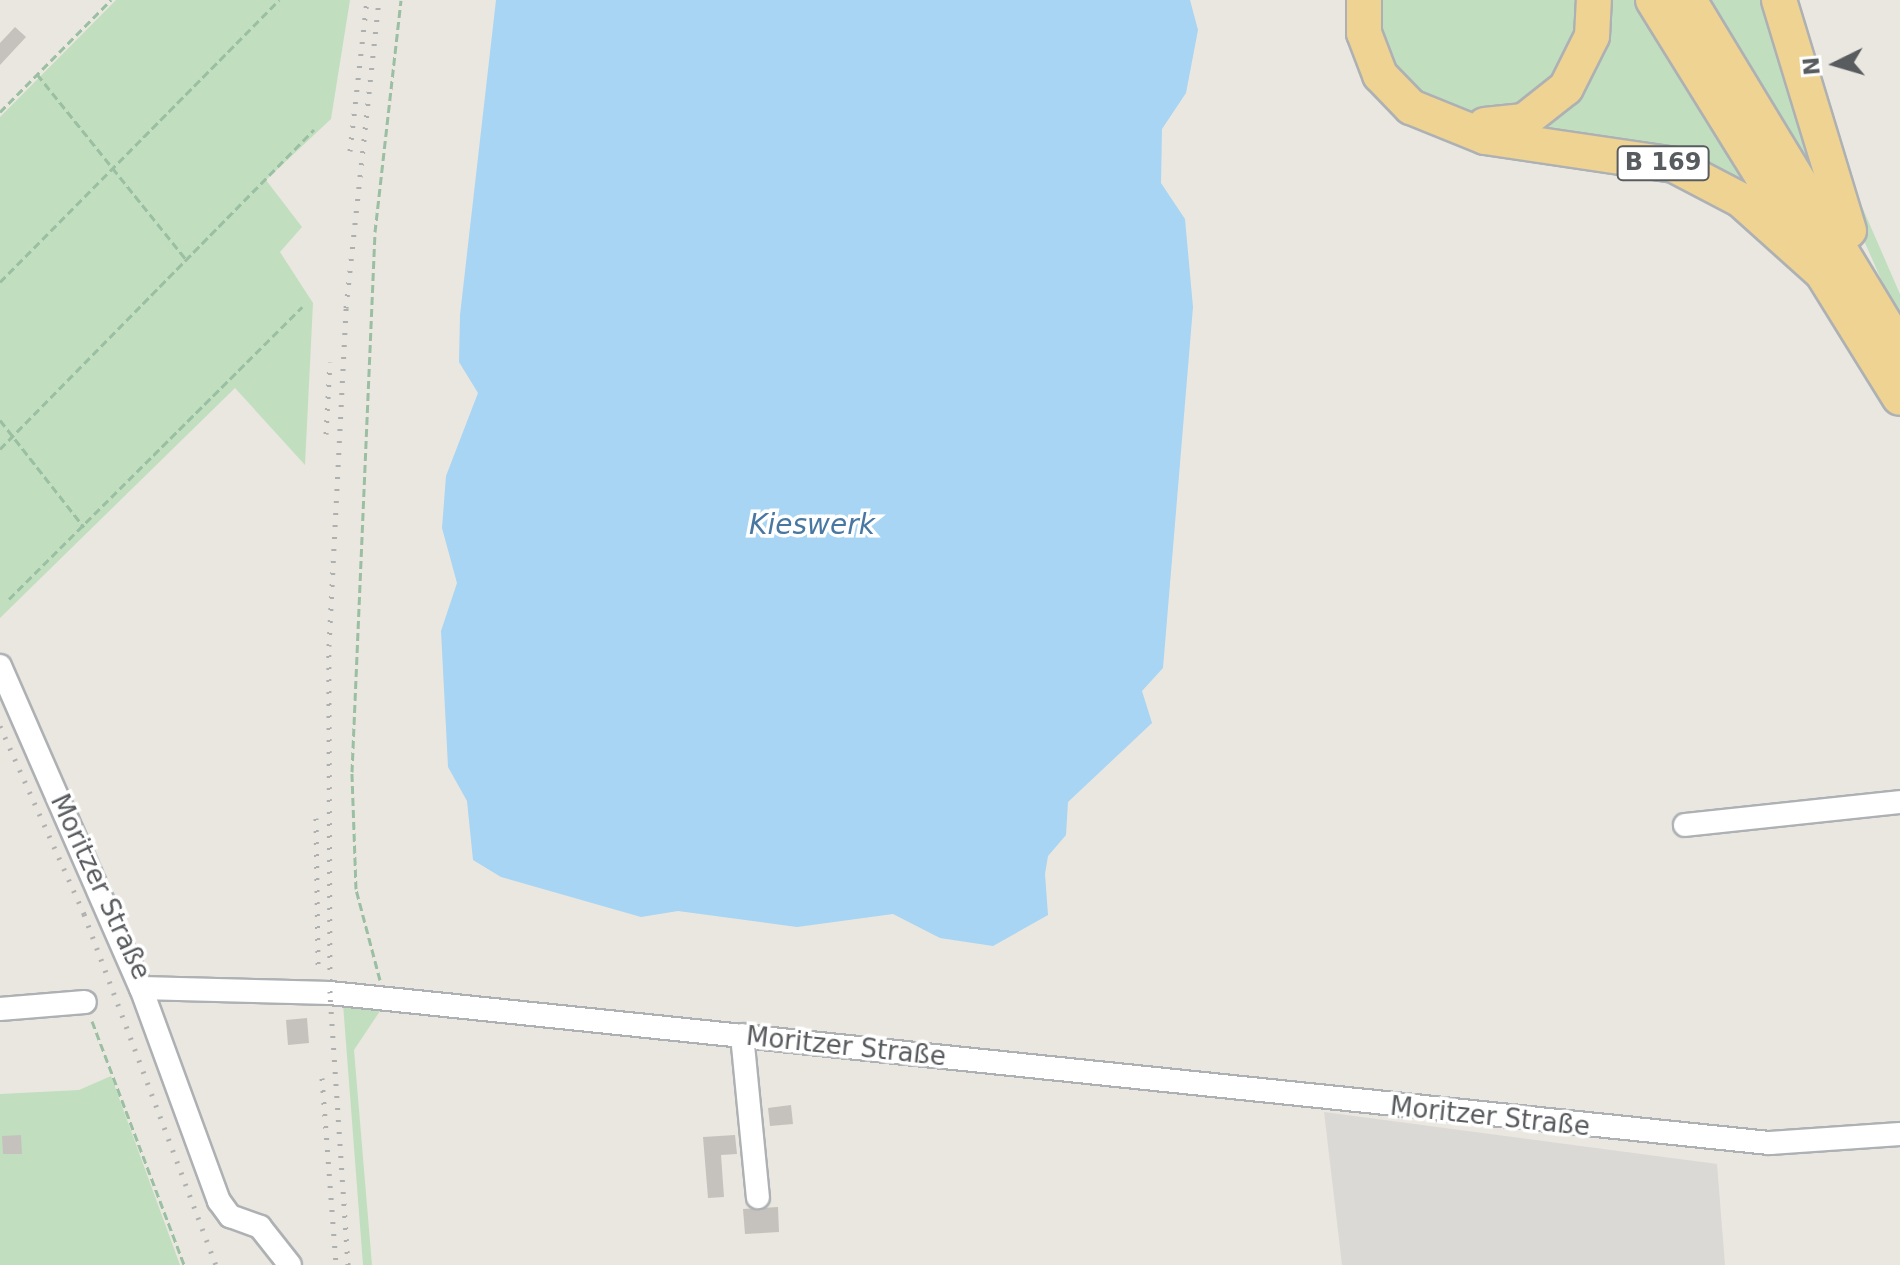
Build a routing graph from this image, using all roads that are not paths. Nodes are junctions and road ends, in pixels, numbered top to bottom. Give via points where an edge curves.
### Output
1 (1364, 0) edge
2 (1594, 0) edge
3 (1653, 0) edge
4 (1689, 0) edge
5 (1779, 0) edge
6 (1459, 128) junction
7 (1831, 281) junction
8 (1866, 284) junction
9 (1900, 349) edge
10 (1900, 398) edge
11 (0, 666) edge
12 (1900, 802) edge
13 (1685, 825) dead end
14 (141, 988) junction
15 (85, 1002) road end
16 (0, 1009) edge
17 (742, 1035) junction
18 (1900, 1134) edge
19 (758, 1197) dead end
20 (290, 1265) edge

1 - 6 highway, B 169 via 1364,33 1380,75 1411,107
2 - 6 highway, B 169 via 1592,36 1566,88 1524,121
3 - 7 highway, B 169
4 - 8 highway
5 - 8 highway
6 - 7 highway, B 169 via 1674,165 1741,200
7 - 10 highway, B 169
8 - 9 highway
11 - 14 street, Moritzer Straße
12 - 13 street
14 - 17 street, Moritzer Straße via 386,999
14 - 20 street via 219,1201 230,1216 260,1227
15 - 16 street
17 - 18 street, Moritzer Straße via 1530,1123 1770,1143
17 - 19 street

